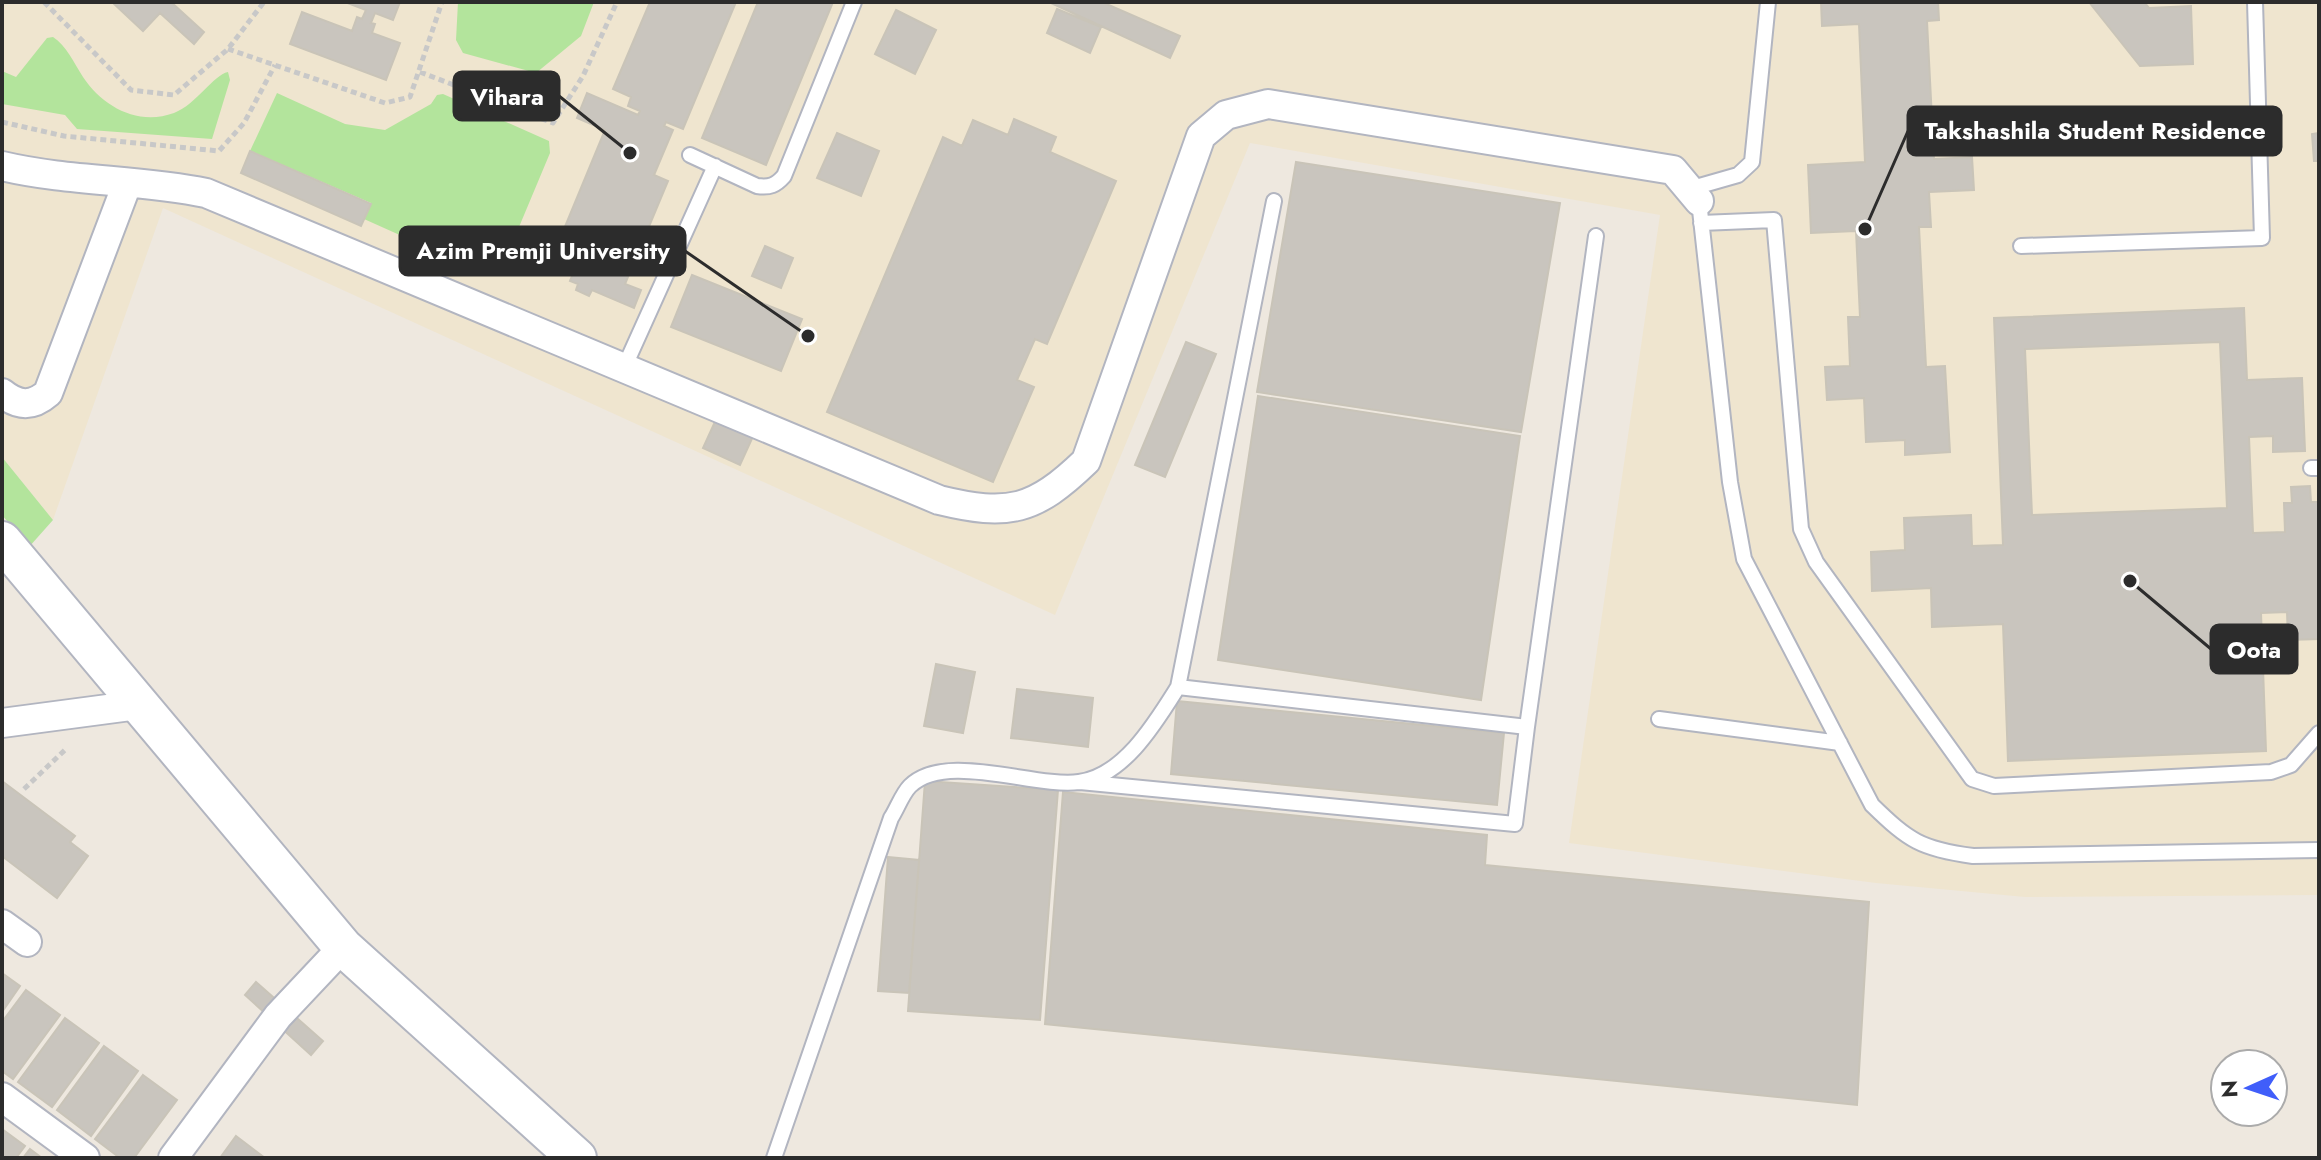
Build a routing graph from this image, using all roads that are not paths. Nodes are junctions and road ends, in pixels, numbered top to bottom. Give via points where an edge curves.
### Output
1 (854, 2) edge
2 (1768, 2) edge
3 (2255, 2) edge
4 (690, 155) dead end
5 (2, 166) edge
6 (715, 166) junction
7 (127, 184) junction
8 (1274, 201) dead end
9 (1696, 204) junction
10 (1596, 236) dead end
11 (2021, 246) dead end
12 (624, 368) junction
13 (2, 393) edge
14 (2, 541) edge
15 (1178, 687) junction
16 (138, 705) junction
17 (1659, 719) dead end
18 (2, 723) edge
19 (1527, 727) junction
20 (2319, 733) edge
21 (1840, 743) junction
22 (1080, 782) junction
23 (2319, 850) edge
24 (2, 924) edge
25 (27, 942) dead end
26 (343, 947) junction
27 (2, 1097) edge
28 (85, 1158) edge
29 (173, 1158) edge
30 (577, 1158) edge
31 (774, 1158) edge

1 - 6 lane via 784,176 768,187 757,186
2 - 9 lane via 1752,162
3 - 11 lane via 2262,238
4 - 6 lane
5 - 7 street via 52,178
6 - 12 lane
7 - 12 street via 206,193
7 - 13 street via 48,393 26,404
8 - 15 lane
9 - 12 street via 1673,170 1268,104 1226,115 1201,136 1086,461 1034,502 1005,509 980,510 939,500
9 - 20 lane via 1774,220 1797,511 1804,538 1972,779 1994,786 2271,772 2291,765
9 - 21 lane via 1744,559
10 - 19 lane
14 - 16 street
15 - 19 lane
15 - 22 lane via 1145,739 1115,766
16 - 18 street
16 - 26 street
17 - 21 lane
19 - 22 lane via 1515,824
21 - 23 lane via 1872,805 1931,851 1973,856
22 - 31 lane via 961,771 928,776 910,786 891,818
24 - 25 street
26 - 29 street via 278,1016
26 - 30 street
27 - 28 street

